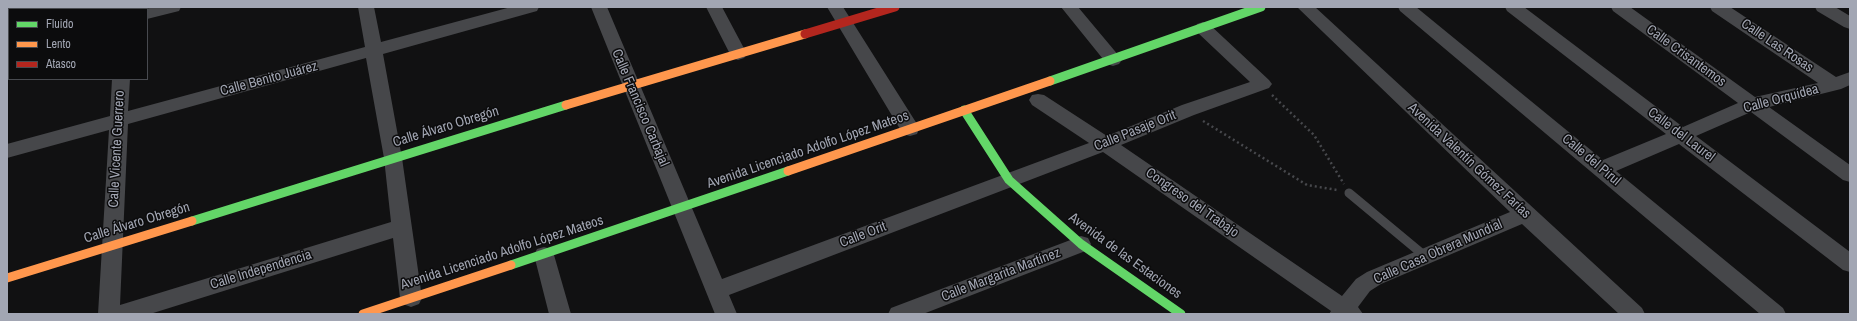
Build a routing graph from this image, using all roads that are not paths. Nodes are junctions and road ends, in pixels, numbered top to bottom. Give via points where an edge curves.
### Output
1 (173, 7) edge
2 (366, 7) edge
3 (531, 7) edge
4 (599, 7) edge
5 (714, 7) edge
6 (835, 7) edge
7 (895, 7) edge
8 (1069, 7) edge
9 (1261, 7) edge
10 (1305, 7) edge
11 (1406, 7) edge
12 (1513, 7) edge
13 (1619, 7) edge
14 (1718, 7) edge
15 (1823, 7) edge
16 (148, 14) edge
17 (845, 22) junction
18 (1850, 23) edge
19 (1203, 28) junction
20 (374, 51) junction
21 (738, 54) junction
22 (1113, 60) junction
23 (121, 80) edge
24 (1842, 81) edge
25 (630, 85) junction
26 (1038, 100) dead end
27 (1753, 104) junction
28 (964, 110) junction
29 (118, 121) junction
30 (910, 130) junction
31 (1681, 135) junction
32 (1105, 144) junction
33 (7, 151) edge
34 (393, 158) junction
35 (1602, 169) junction
36 (1850, 175) edge
37 (1008, 180) junction
38 (1349, 192) road end
39 (682, 208) junction
40 (1525, 214) junction
41 (402, 227) junction
42 (1081, 244) junction
43 (113, 245) junction
44 (544, 255) junction
45 (1426, 256) junction
46 (1850, 264) edge
47 (7, 278) edge
48 (718, 290) junction
49 (412, 303) junction
50 (1170, 312) edge
51 (1345, 312) edge
52 (109, 314) edge
53 (121, 314) edge
54 (363, 314) edge
55 (560, 314) edge
56 (726, 314) edge
57 (899, 314) edge
58 (1634, 314) edge
59 (1775, 314) edge

1 - 16 street
2 - 20 street
3 - 20 street, Calle Benito Juárez
4 - 25 street, Calle Francisco Carbajal
5 - 21 street
6 - 17 street
7 - 17 street, Calle Álvaro Obregón
8 - 22 street
9 - 19 street, Avenida Licenciado Adolfo López Mateos
10 - 40 street, Avenida Valentín Gómez Farías
11 - 35 street, Calle del Pirul
12 - 31 street, Calle del Laurel
13 - 27 street, Calle Crisantemos
14 - 24 street, Calle Las Rosas
15 - 18 street
17 - 21 street, Calle Álvaro Obregón
17 - 30 street
19 - 22 street, Avenida Licenciado Adolfo López Mateos
19 - 32 street, Calle Pasaje Orit via 1263,84 1188,110
20 - 29 street, Calle Benito Juárez
20 - 34 street
21 - 25 street, Calle Álvaro Obregón
22 - 28 street, Avenida Licenciado Adolfo López Mateos
23 - 29 street, Calle Vicente Guerrero
24 - 27 street, Calle Orquídea
25 - 34 street, Calle Álvaro Obregón
25 - 39 street, Calle Francisco Carbajal
26 - 32 street, Congreso del Trabajo
27 - 31 street, Calle Orquídea
27 - 36 street, Calle Crisantemos
28 - 30 street, Avenida Licenciado Adolfo López Mateos
28 - 37 street, Avenida de las Estaciones
29 - 33 street, Calle Benito Juárez
29 - 43 street, Calle Vicente Guerrero
30 - 39 street, Avenida Licenciado Adolfo López Mateos
31 - 35 street, Calle Orquídea
31 - 46 street, Calle del Laurel
32 - 37 street, Calle Pasaje Orit
32 - 51 street, Congreso del Trabajo
34 - 41 street
34 - 43 street, Calle Álvaro Obregón
35 - 59 street, Calle del Pirul
37 - 42 street, Avenida de las Estaciones
37 - 48 street, Calle Orit
38 - 45 lane
39 - 44 street, Avenida Licenciado Adolfo López Mateos
39 - 48 street, Calle Francisco Carbajal
40 - 45 street, Calle Casa Obrera Mundial
40 - 58 street, Avenida Valentín Gómez Farías
41 - 49 street
41 - 53 street, Calle Independencia
42 - 50 street, Avenida de las Estaciones
42 - 57 street, Calle Margarita Martínez
43 - 47 street, Calle Álvaro Obregón
43 - 52 street, Calle Vicente Guerrero
44 - 49 street, Avenida Licenciado Adolfo López Mateos
44 - 55 street
45 - 51 street, Calle Casa Obrera Mundial via 1363,285
48 - 56 street, Calle Francisco Carbajal
49 - 54 street, Avenida Licenciado Adolfo López Mateos

